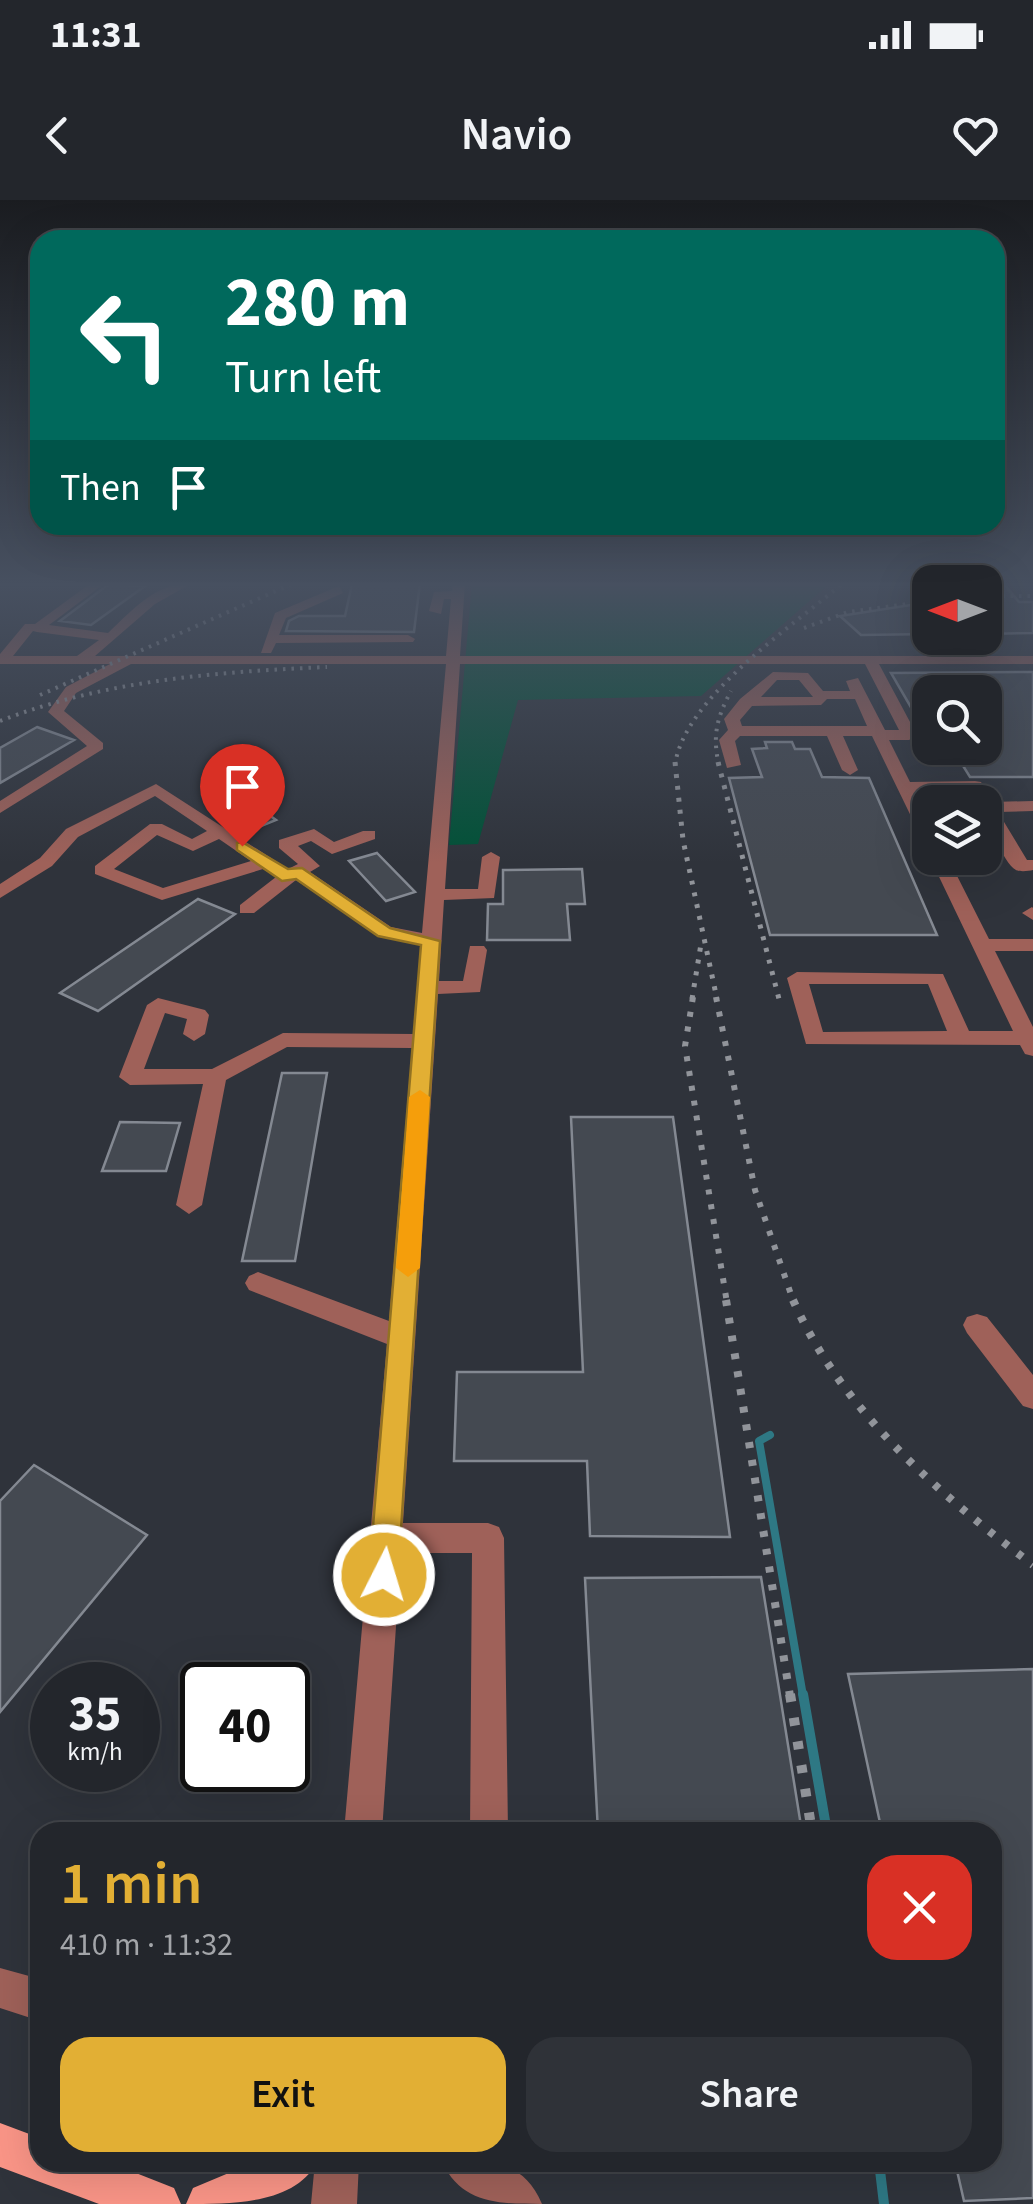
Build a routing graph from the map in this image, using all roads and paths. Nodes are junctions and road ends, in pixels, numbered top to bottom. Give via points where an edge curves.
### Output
1 (97, 677) edge
2 (449, 677) edge
3 (773, 677) edge
4 (804, 677) edge
5 (850, 677) edge
6 (878, 677) edge
7 (818, 695) junction
8 (862, 699) junction
9 (892, 704) junction
10 (738, 716) junction
11 (833, 731) junction
12 (879, 733) junction
13 (733, 765) dead end
14 (850, 770) dead end
15 (905, 787) junction
16 (912, 787) edge
17 (912, 801) edge
18 (1002, 805) edge
19 (1033, 806) edge
20 (0, 808) edge
21 (219, 831) junction
22 (72, 833) junction
23 (1002, 834) edge
24 (369, 835) dead end
25 (1002, 848) edge
26 (1010, 848) junction
27 (491, 857) dead end
28 (266, 862) junction
29 (1033, 866) edge
30 (292, 874) junction
31 (947, 875) edge
32 (0, 876) edge
33 (0, 892) edge
34 (434, 894) junction
35 (247, 909) dead end
36 (431, 941) junction
37 (982, 945) junction
38 (1033, 945) edge
39 (476, 950) dead end
40 (428, 986) junction
41 (194, 1034) dead end
42 (961, 1038) junction
43 (424, 1041) junction
44 (1030, 1044) edge
45 (216, 1076) junction
46 (189, 1206) dead end
47 (258, 1284) dead end
48 (977, 1326) dead end
49 (402, 1338) junction
50 (1033, 1397) edge
51 (386, 1538) junction
52 (364, 1822) edge
53 (490, 1822) edge
54 (0, 1988) edge
55 (30, 1997) edge
56 (0, 2144) edge
57 (30, 2156) edge
58 (74, 2172) edge
59 (280, 2172) edge
60 (336, 2172) edge
61 (477, 2172) edge
62 (158, 2204) edge
63 (209, 2204) edge
64 (334, 2204) edge
65 (519, 2204) edge

1 - 20 street via 71,690 56,712 98,746
2 - 34 street
3 - 10 street
4 - 7 street
5 - 8 street
6 - 9 street
7 - 8 street
7 - 10 street via 826,716
8 - 9 street
8 - 12 street
9 - 12 street via 909,735
10 - 11 street
10 - 13 street via 727,740
11 - 12 street
11 - 14 street
12 - 15 street
15 - 16 street
15 - 17 street
18 - 19 street
21 - 22 street via 156,788
21 - 28 street
21 - 28 street via 193,846 156,828 100,870 162,894
22 - 32 street
22 - 33 street via 46,862
23 - 26 street
24 - 30 street via 332,849 314,834 285,844 311,866
25 - 26 street
26 - 29 street via 1020,866
27 - 34 street via 488,894
28 - 30 street
30 - 35 street
30 - 36 street via 384,932
31 - 37 street
34 - 36 street
36 - 40 street
37 - 38 street
37 - 44 street
39 - 40 street via 473,988
40 - 43 street
41 - 45 street via 198,1015 158,1005 130,1077
42 - 42 street via 936,978 797,978 814,1038
42 - 44 street
43 - 45 street via 283,1040
43 - 49 street
45 - 46 street
47 - 49 street
48 - 50 street
49 - 51 street
51 - 52 street
51 - 53 street via 488,1538
54 - 55 street
56 - 57 main road
58 - 62 main road
59 - 63 main road
60 - 64 street
61 - 65 street

